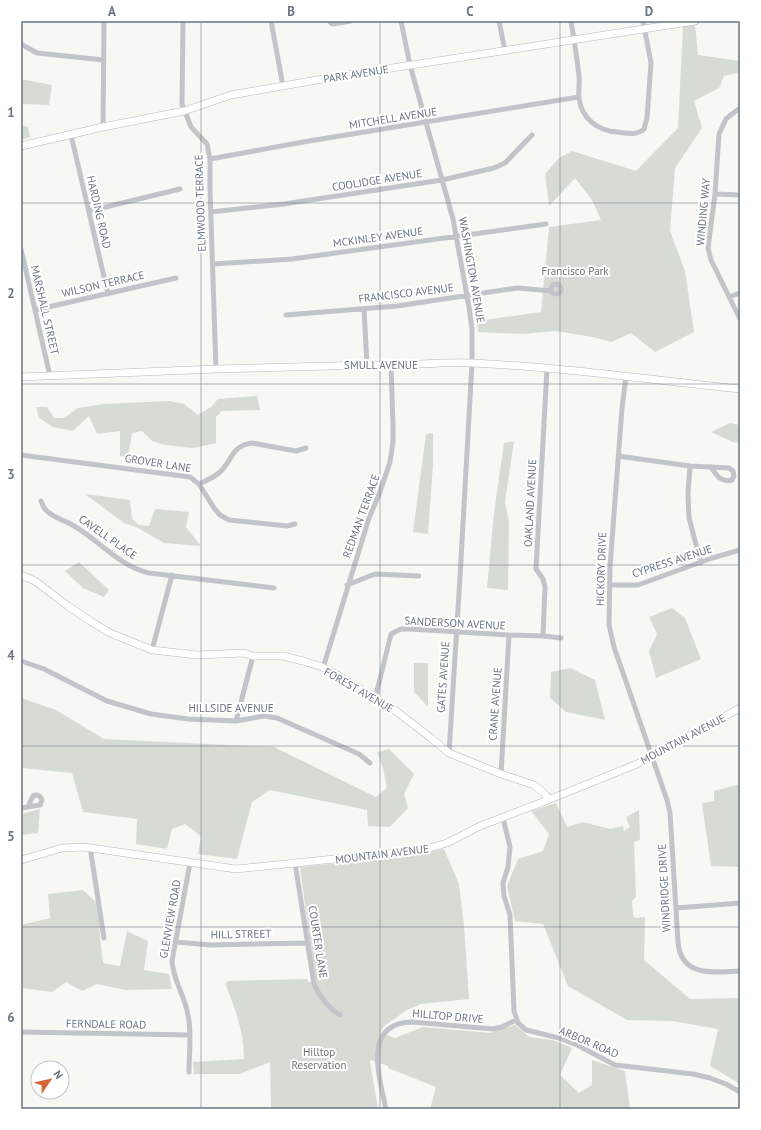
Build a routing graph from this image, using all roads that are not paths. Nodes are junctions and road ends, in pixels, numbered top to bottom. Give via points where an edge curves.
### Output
1 (104, 21) edge
2 (183, 21) edge
3 (271, 21) edge
4 (329, 21) edge
5 (351, 21) edge
6 (401, 21) edge
7 (499, 21) edge
8 (571, 21) edge
9 (643, 21) edge
10 (695, 21) edge
11 (644, 29) junction
12 (574, 40) junction
13 (21, 44) edge
14 (505, 50) junction
15 (104, 60) junction
16 (410, 65) junction
17 (284, 86) junction
18 (579, 97) junction
19 (740, 108) edge
20 (184, 111) junction
21 (426, 123) junction
22 (103, 127) junction
23 (71, 134) junction
24 (532, 135) dead end
25 (21, 146) edge
26 (210, 159) junction
27 (442, 180) junction
28 (180, 189) dead end
29 (715, 194) junction
30 (740, 195) edge
31 (89, 211) junction
32 (211, 212) junction
33 (546, 224) dead end
34 (456, 236) junction
35 (21, 249) edge
36 (212, 264) junction
37 (176, 278) dead end
38 (552, 291) dead end
39 (740, 293) edge
40 (108, 294) junction
41 (467, 295) junction
42 (729, 298) junction
43 (364, 309) junction
44 (35, 310) junction
45 (286, 315) dead end
46 (740, 319) edge
47 (472, 363) junction
48 (367, 365) junction
49 (391, 366) junction
50 (216, 369) junction
51 (547, 369) junction
52 (50, 376) junction
53 (21, 377) edge
54 (626, 377) junction
55 (740, 388) edge
56 (306, 448) dead end
57 (21, 455) edge
58 (618, 456) junction
59 (690, 466) junction
60 (711, 467) dead end
61 (199, 484) junction
62 (41, 501) dead end
63 (295, 524) dead end
64 (740, 550) edge
65 (701, 563) junction
66 (21, 575) edge
67 (172, 575) junction
68 (419, 576) dead end
69 (460, 577) joint
70 (348, 585) junction
71 (610, 585) junction
72 (274, 588) dead end
73 (456, 631) junction
74 (509, 635) junction
75 (543, 636) junction
76 (561, 638) dead end
77 (152, 650) junction
78 (254, 656) junction
79 (21, 661) edge
80 (323, 668) junction
81 (375, 699) junction
82 (740, 708) edge
83 (236, 721) junction
84 (448, 753) junction
85 (651, 756) junction
86 (370, 763) dead end
87 (501, 774) junction
88 (548, 800) junction
89 (28, 807) dead end
90 (21, 808) edge
91 (503, 818) junction
92 (90, 847) junction
93 (21, 860) edge
94 (190, 863) junction
95 (295, 863) junction
96 (740, 903) edge
97 (676, 908) junction
98 (104, 938) dead end
99 (175, 942) junction
100 (308, 943) junction
101 (740, 971) edge
102 (340, 1015) dead end
103 (516, 1020) junction
104 (21, 1032) edge
105 (190, 1035) junction
106 (189, 1072) dead end
107 (740, 1092) edge
108 (386, 1109) edge

1 - 15 street
2 - 20 street, ELMWOOD TERRACE
3 - 17 street
4 - 5 street via 332,24
6 - 16 street, WASHINGTON AVENUE
7 - 14 street
8 - 12 street
9 - 11 street
10 - 11 street, PARK AVENUE
11 - 12 street, PARK AVENUE
11 - 18 street via 651,63 644,129 636,133 612,132 600,128 585,115
12 - 14 street, PARK AVENUE
12 - 18 street
13 - 15 street via 37,53
14 - 16 street, PARK AVENUE
15 - 22 street
16 - 17 street, PARK AVENUE
16 - 21 street, WASHINGTON AVENUE
17 - 20 street, PARK AVENUE via 226,96
18 - 21 street, MITCHELL AVENUE
19 - 29 street, WINDING WAY via 726,119 719,134
20 - 22 street, PARK AVENUE
20 - 26 street, ELMWOOD TERRACE via 193,130 207,144
21 - 26 street, MITCHELL AVENUE
21 - 27 street, WASHINGTON AVENUE
22 - 23 street, PARK AVENUE
23 - 25 street, PARK AVENUE
23 - 31 street, HARDING ROAD
24 - 27 street, COOLIDGE AVENUE via 505,163
26 - 32 street, ELMWOOD TERRACE
27 - 32 street, COOLIDGE AVENUE via 292,203
27 - 34 street, WASHINGTON AVENUE
28 - 31 street
29 - 30 street
29 - 42 street, WINDING WAY via 708,248
31 - 40 street, HARDING ROAD
32 - 36 street, ELMWOOD TERRACE
33 - 34 street, MCKINLEY AVENUE
34 - 36 street, MCKINLEY AVENUE via 292,259
34 - 41 street, WASHINGTON AVENUE
35 - 44 street, MARSHALL STREET
36 - 50 street, ELMWOOD TERRACE
37 - 40 street, WILSON TERRACE
38 - 41 street, FRANCISCO AVENUE via 517,288
39 - 42 street
40 - 44 street, WILSON TERRACE
41 - 43 street, FRANCISCO AVENUE
41 - 47 street, WASHINGTON AVENUE via 472,329
42 - 46 street, WINDING WAY
43 - 45 street, FRANCISCO AVENUE
43 - 48 street
44 - 52 street, MARSHALL STREET
47 - 49 street, SMULL AVENUE
47 - 51 street, SMULL AVENUE
47 - 69 street, WASHINGTON AVENUE
48 - 49 street, SMULL AVENUE
48 - 50 street, SMULL AVENUE
49 - 70 street, REDMAN TERRACE via 393,442 390,462
50 - 52 street, SMULL AVENUE
51 - 54 street, SMULL AVENUE
51 - 75 street, OAKLAND AVENUE via 536,569 545,587
52 - 53 street, SMULL AVENUE
54 - 55 street, SMULL AVENUE
54 - 58 street, HICKORY DRIVE
56 - 61 street via 296,451 246,444 235,451 222,470
57 - 61 street, GROVER LANE via 190,476
58 - 59 street
58 - 71 street, HICKORY DRIVE
59 - 60 street
59 - 65 street via 689,518
61 - 63 street, GROVER LANE via 214,508 229,520 287,526
62 - 67 street, CAVELL PLACE via 45,509 54,516 74,526 128,565 144,571
64 - 65 street, CYPRESS AVENUE
65 - 71 street, CYPRESS AVENUE via 638,585
66 - 77 street, FOREST AVENUE via 35,581 79,614 110,633
67 - 72 street, CAVELL PLACE
67 - 77 street
68 - 70 street via 375,574
69 - 73 street, GATES AVENUE
70 - 80 street, REDMAN TERRACE
71 - 85 street, HICKORY DRIVE via 609,626 614,647
73 - 74 street, SANDERSON AVENUE
73 - 81 street, SANDERSON AVENUE via 401,629 391,634
73 - 84 street, GATES AVENUE
74 - 75 street, SANDERSON AVENUE
74 - 87 street, CRANE AVENUE
75 - 76 street, SANDERSON AVENUE
77 - 78 street, FOREST AVENUE via 197,655 244,653
78 - 80 street, FOREST AVENUE via 284,656
78 - 83 street
79 - 83 street, HILLSIDE AVENUE via 128,708 188,719
80 - 81 street, FOREST AVENUE
81 - 84 street, FOREST AVENUE via 396,711
82 - 85 street, MOUNTAIN AVENUE
83 - 86 street, HILLSIDE AVENUE via 264,716 277,718 359,754
84 - 87 street, FOREST AVENUE
85 - 88 street, MOUNTAIN AVENUE
85 - 97 street, WINDRIDGE DRIVE via 670,813
87 - 88 street, FOREST AVENUE via 534,786 546,795
88 - 91 street, MOUNTAIN AVENUE
89 - 90 street
91 - 95 street, MOUNTAIN AVENUE via 426,850
91 - 103 street via 510,847 503,883 510,915
92 - 93 street, MOUNTAIN AVENUE via 62,848
92 - 94 street, MOUNTAIN AVENUE
92 - 98 street
94 - 95 street, MOUNTAIN AVENUE via 236,869
94 - 99 street, GLENVIEW ROAD
95 - 100 street, COURTER LANE
96 - 97 street
97 - 101 street, WINDRIDGE DRIVE via 678,948 685,962 701,971
99 - 100 street, HILL STREET via 210,945
99 - 105 street, GLENVIEW ROAD via 173,970 189,1016
100 - 102 street, COURTER LANE via 316,989 325,1003
103 - 107 street, ARBOR ROAD via 529,1032 565,1041 615,1065 693,1074 726,1084
103 - 108 street, HILLTOP DRIVE via 493,1029 412,1022 392,1028 380,1042 377,1056
104 - 105 street, FERNDALE ROAD
105 - 106 street, GLENVIEW ROAD

